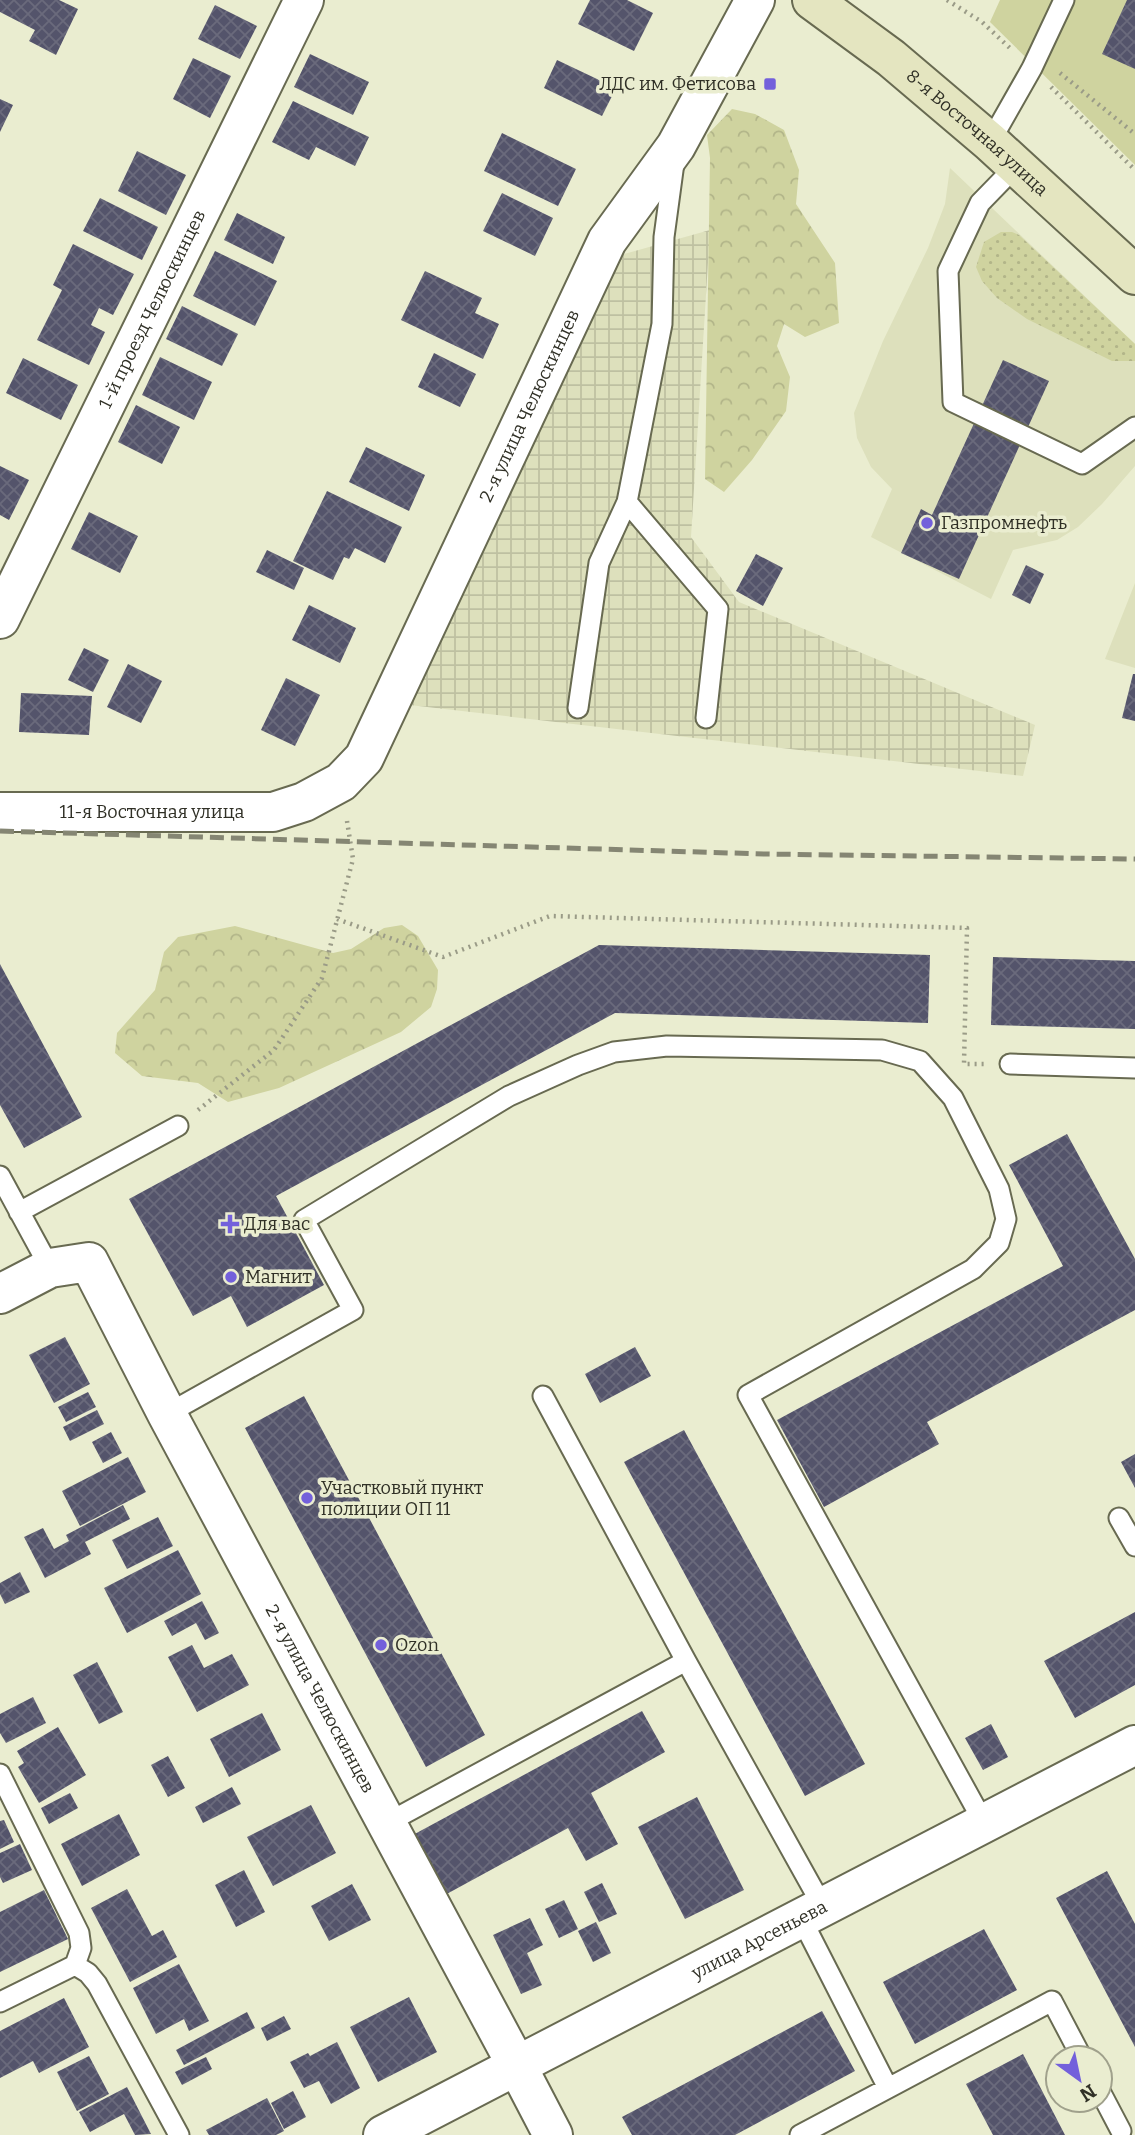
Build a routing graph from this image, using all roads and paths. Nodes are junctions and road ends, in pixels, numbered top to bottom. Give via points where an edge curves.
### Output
1 (304, 0) edge
2 (755, 0) edge
3 (812, 0) edge
4 (947, 0) edge
5 (1064, 0) edge
6 (1035, 62) junction
7 (1135, 134) edge
8 (676, 146) junction
9 (1003, 153) junction
10 (1135, 170) edge
11 (1135, 275) edge
12 (1135, 427) edge
13 (626, 502) junction
14 (0, 618) edge
15 (578, 708) dead end
16 (706, 718) dead end
17 (341, 782) junction
18 (304, 802) joint
19 (0, 812) edge
20 (337, 919) junction
21 (1010, 1064) joint
22 (1135, 1068) edge
23 (178, 1126) joint
24 (0, 1177) edge
25 (19, 1212) junction
26 (50, 1268) junction
27 (0, 1294) edge
28 (543, 1396) dead end
29 (167, 1415) junction
30 (1119, 1518) dead end
31 (1135, 1546) edge
32 (686, 1661) junction
33 (1135, 1745) edge
34 (0, 1774) edge
35 (387, 1823) junction
36 (984, 1823) junction
37 (812, 1912) junction
38 (75, 1965) junction
39 (0, 2002) edge
40 (1075, 2044) edge
41 (517, 2066) junction
42 (888, 2088) junction
43 (1112, 2114) edge
44 (1121, 2131) dead end
45 (179, 2135) edge
46 (383, 2135) edge
47 (554, 2135) edge
48 (800, 2135) edge

1 - 14 street, 1-й проезд Челюскинцев
2 - 8 street, 2-я улица Челюскинцев
3 - 9 main road, 8-я Восточная улица via 891,58
4 - 6 path
5 - 6 lane
6 - 7 path
6 - 9 lane
6 - 10 path
8 - 13 lane via 664,237 662,324
8 - 17 street, 2-я улица Челюскинцев via 607,242 365,758
9 - 11 main road, 8-я Восточная улица
9 - 12 lane via 948,271 953,402 1082,464
13 - 15 lane via 599,563
13 - 16 lane via 718,608
17 - 18 street, 2-я улица Челюскинцев
17 - 20 path via 353,859
18 - 19 street, 11-я Восточная улица via 273,812
20 - 21 path via 443,957 550,916 967,928 964,1064
20 - 23 path via 322,978 274,1050
21 - 22 lane
23 - 25 lane
24 - 25 lane
25 - 26 lane
26 - 27 street
26 - 29 street, 2-я улица Челюскинцев via 89,1262
28 - 32 lane
29 - 35 street, 2-я улица Челюскинцев
29 - 36 lane via 353,1310 304,1220 509,1096 614,1052 667,1046 882,1050 920,1061 953,1098 999,1189 1006,1219 999,1243 973,1269 748,1395
30 - 31 lane
32 - 35 lane
32 - 37 lane
33 - 36 street, улица Арсеньева
34 - 38 lane via 79,1933 81,1948
35 - 41 street, 2-я улица Челюскинцев
36 - 37 street, улица Арсеньева
37 - 41 street, улица Арсеньева
37 - 42 lane
38 - 39 lane
38 - 45 lane via 97,1984
40 - 42 lane via 1052,2001
41 - 46 street, улица Арсеньева
41 - 47 street, 2-я улица Челюскинцев
42 - 48 lane
43 - 44 lane

